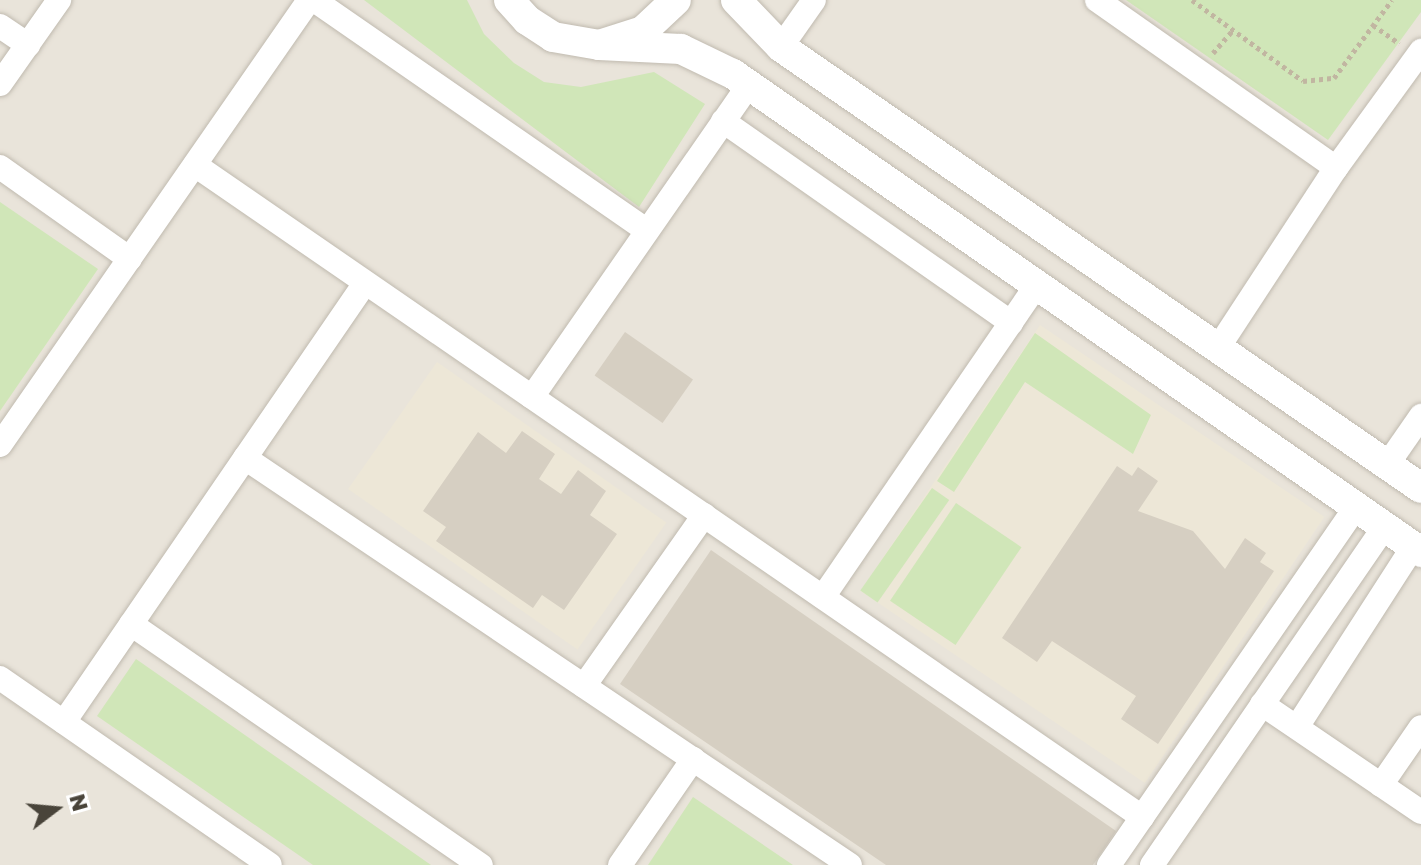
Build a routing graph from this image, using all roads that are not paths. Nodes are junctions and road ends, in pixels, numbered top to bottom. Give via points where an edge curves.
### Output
1 (59, 0) edge
2 (312, 0) edge
3 (509, 0) edge
4 (676, 0) edge
5 (736, 0) edge
6 (814, 0) edge
7 (1097, 0) edge
8 (0, 26) edge
9 (28, 45) junction
10 (599, 45) junction
11 (781, 47) junction
12 (1421, 51) edge
13 (0, 84) edge
14 (749, 85) junction
15 (723, 121) junction
16 (195, 165) junction
17 (0, 167) edge
18 (1336, 168) junction
19 (647, 231) junction
20 (130, 259) junction
21 (365, 283) junction
22 (1037, 285) junction
23 (1011, 323) junction
24 (1218, 348) junction
25 (532, 397) junction
26 (1421, 416) edge
27 (0, 445) edge
28 (245, 458) junction
29 (1387, 465) junction
30 (1419, 482) edge
31 (1356, 507) junction
32 (704, 515) junction
33 (1384, 527) junction
34 (1417, 549) edge
35 (823, 597) junction
36 (131, 624) junction
37 (0, 678) edge
38 (584, 686) junction
39 (1262, 704) junction
40 (64, 722) junction
41 (1297, 727) junction
42 (1421, 727) edge
43 (693, 759) junction
44 (1381, 785) junction
45 (1421, 812) edge
46 (1142, 817) junction
47 (270, 865) edge
48 (481, 865) edge
49 (620, 865) edge
50 (850, 865) edge
51 (1109, 865) edge
52 (1152, 865) edge

1 - 9 street
2 - 16 street
2 - 19 street
3 - 10 street via 553,37
4 - 10 street via 643,31
5 - 11 street
6 - 11 street
7 - 18 street
8 - 9 street
9 - 13 street
10 - 14 street via 681,49
11 - 24 street
12 - 18 street
14 - 15 street
14 - 22 street
15 - 19 street
15 - 23 street
16 - 20 street
16 - 21 street
17 - 20 street
18 - 24 street
19 - 25 street
20 - 27 street
21 - 25 street
21 - 28 street
22 - 23 street
22 - 31 street
23 - 35 street
24 - 29 street
25 - 32 street
26 - 29 street
28 - 36 street
28 - 38 street
29 - 30 street
31 - 33 street
31 - 46 street
32 - 35 street
32 - 38 street
33 - 34 street
33 - 39 street
34 - 41 street
35 - 46 street
36 - 40 street
36 - 48 street
37 - 40 street
38 - 43 street
39 - 41 street
39 - 52 street
40 - 47 street
41 - 44 street
42 - 44 street
43 - 49 street
43 - 50 street
44 - 45 street
46 - 51 street

